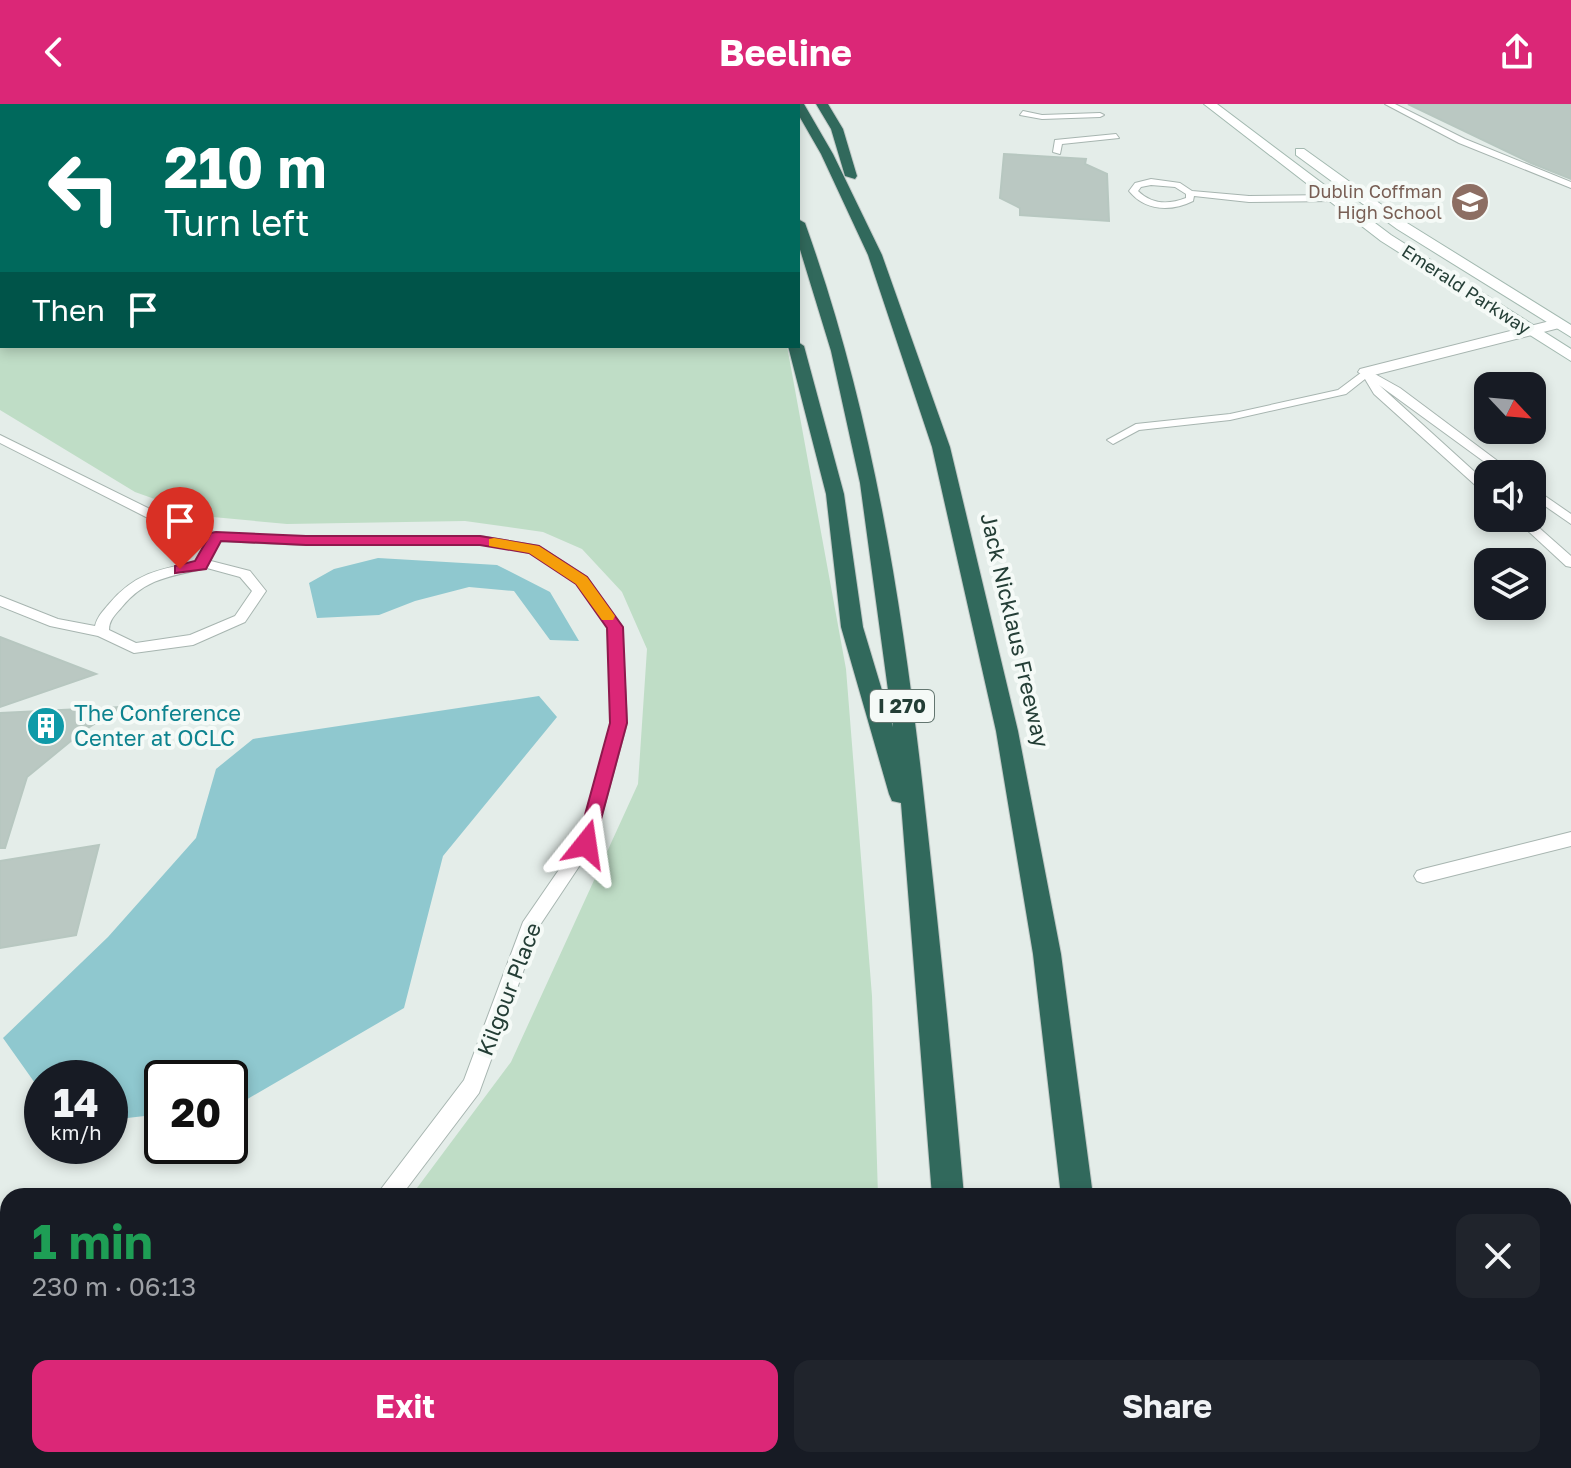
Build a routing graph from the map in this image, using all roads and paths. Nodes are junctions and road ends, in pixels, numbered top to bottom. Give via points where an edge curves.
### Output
1 (822, 104) edge
2 (1210, 104) edge
3 (1389, 104) edge
4 (800, 107) edge
5 (1023, 113) dead end
6 (1292, 146) dead end
7 (1057, 152) dead end
8 (1571, 185) edge
9 (1190, 193) junction
10 (1333, 198) junction
11 (800, 229) edge
12 (875, 255) junction
13 (1565, 328) edge
14 (1530, 331) junction
15 (797, 348) edge
16 (1571, 356) edge
17 (1366, 372) junction
18 (0, 438) edge
19 (1113, 440) dead end
20 (1490, 460) edge
21 (1474, 478) edge
22 (1546, 501) edge
23 (1571, 520) edge
24 (1536, 532) edge
25 (216, 537) junction
26 (1571, 563) edge
27 (201, 565) junction
28 (0, 601) edge
29 (102, 632) junction
30 (1571, 839) edge
31 (918, 849) junction
32 (1423, 876) dead end
33 (394, 1188) edge
34 (947, 1188) edge
35 (1076, 1188) edge

1 - 12 highway via 837,129
2 - 10 main road, Emerald Parkway
3 - 8 lane via 1462,141
4 - 12 highway, Jack Nicklaus Freeway
5 - 7 lane via 1099,114 1117,137 1058,142
6 - 13 main road, Emerald Parkway via 1402,226
9 - 9 lane via 1160,182 1144,183 1133,191 1144,201 1165,206 1187,202
9 - 10 lane
10 - 14 main road, Emerald Parkway
11 - 31 highway, I 270 via 842,359 888,584
12 - 35 highway, Jack Nicklaus Freeway via 941,447 1007,731 1047,954
13 - 14 main road
14 - 16 main road, Emerald Parkway
14 - 17 main road
15 - 31 highway via 835,494 852,627
17 - 19 lane via 1342,392 1230,417 1136,427
17 - 20 lane
17 - 21 lane via 1378,392
18 - 25 lane, Kilgour Place via 150,514
22 - 23 lane
24 - 26 lane
25 - 27 lane
25 - 33 lane, Kilgour Place via 480,540 534,549 582,580 615,627 619,723 586,844 532,922 472,1086
27 - 29 lane via 160,574 129,589 102,622
27 - 29 lane via 245,574 259,591 240,619 193,640 134,648
28 - 29 lane via 55,623
30 - 32 lane
31 - 34 highway, I 270

